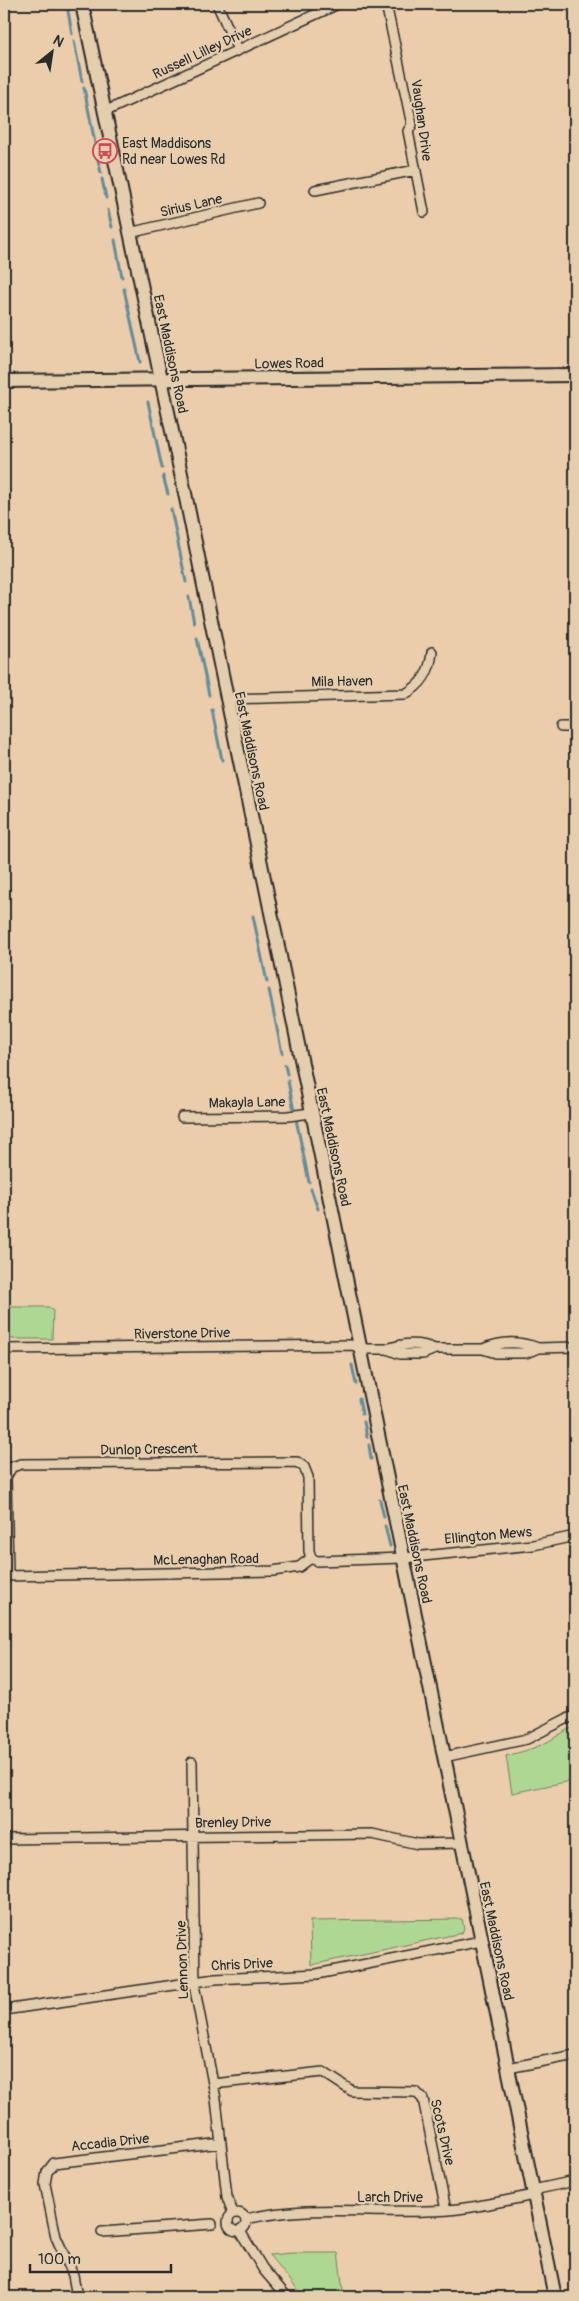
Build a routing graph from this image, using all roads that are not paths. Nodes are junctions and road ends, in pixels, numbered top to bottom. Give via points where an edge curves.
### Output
1 (82, 4) edge
2 (217, 4) edge
3 (338, 4) edge
4 (386, 4) edge
5 (238, 50) junction
6 (104, 112) junction
7 (416, 170) junction
8 (315, 190) dead end
9 (258, 203) dead end
10 (424, 212) dead end
11 (130, 233) junction
12 (575, 375) edge
13 (161, 379) junction
14 (4, 381) edge
15 (432, 652) dead end
16 (226, 699) junction
17 (575, 727) edge
18 (561, 728) dead end
19 (311, 1113) junction
20 (182, 1117) dead end
21 (360, 1347) junction
22 (575, 1347) edge
23 (4, 1349) edge
24 (575, 1536) edge
25 (311, 1558) junction
26 (403, 1558) junction
27 (6, 1576) edge
28 (575, 1716) edge
29 (444, 1757) junction
30 (192, 1762) dead end
31 (193, 1836) junction
32 (4, 1839) edge
33 (461, 1843) junction
34 (481, 1941) junction
35 (195, 1981) junction
36 (4, 2010) edge
37 (575, 2055) edge
38 (508, 2068) junction
39 (213, 2084) junction
40 (221, 2143) junction
41 (575, 2181) edge
42 (533, 2193) junction
43 (446, 2210) junction
44 (233, 2213) junction
45 (246, 2219) junction
46 (212, 2224) dead end
47 (240, 2231) junction
48 (102, 2232) dead end
49 (77, 2297) edge
50 (287, 2297) edge
51 (555, 2297) edge

1 - 6 street, East Maddisons Road
2 - 5 street
3 - 5 street, Russell Lilley Drive
4 - 7 street, Vaughan Drive via 412,125 408,131
5 - 6 street, Russell Lilley Drive
6 - 11 street, East Maddisons Road
7 - 8 street
7 - 10 street, Vaughan Drive
9 - 11 street, Sirius Lane
11 - 13 street, East Maddisons Road
12 - 13 street, Lowes Road
13 - 14 street, Lowes Road
13 - 16 street, East Maddisons Road
15 - 16 street, Mila Haven via 428,671 418,687 404,694
16 - 19 street, East Maddisons Road
17 - 18 street
19 - 20 street, Makayla Lane
19 - 21 street, East Maddisons Road
21 - 22 street, Riverstone Drive via 387,1349 400,1354 423,1354 435,1349 526,1353 538,1348
21 - 23 street, Riverstone Drive
21 - 26 street, East Maddisons Road
24 - 26 street, Ellington Mews via 533,1545
25 - 26 street via 317,1561
25 - 27 street, McLenaghan Road via 299,1567 273,1571
25 - 27 street, Dunlop Crescent via 308,1477 304,1467 297,1462 21,1464 12,1467 7,1475
26 - 29 street, East Maddisons Road
28 - 29 street via 527,1739
29 - 33 street, East Maddisons Road
30 - 31 street, Lennon Drive
31 - 32 street, Brenley Drive
31 - 33 street, Brenley Drive via 372,1834 424,1844
31 - 35 street, Lennon Drive
33 - 34 street, East Maddisons Road
34 - 35 street, Chris Drive via 317,1974
34 - 38 street, East Maddisons Road
35 - 36 street, Chris Drive
35 - 39 street, Lennon Drive
37 - 38 street
38 - 42 street, East Maddisons Road
39 - 40 street, Lennon Drive
39 - 43 street, Scots Drive via 323,2072 352,2091 416,2092 423,2099
40 - 44 street, Lennon Drive via 227,2197
40 - 49 street, Accadia Drive via 54,2163 47,2172 45,2184 56,2237 73,2275
41 - 42 street, Larch Drive
42 - 43 street, Larch Drive via 465,2209
42 - 51 street, East Maddisons Road
43 - 45 street, Larch Drive via 323,2210 271,2213
44 - 45 street via 241,2213
44 - 47 street, Lennon Drive via 228,2223 232,2230
45 - 47 street via 246,2226
46 - 48 street
47 - 50 street, Lennon Drive

